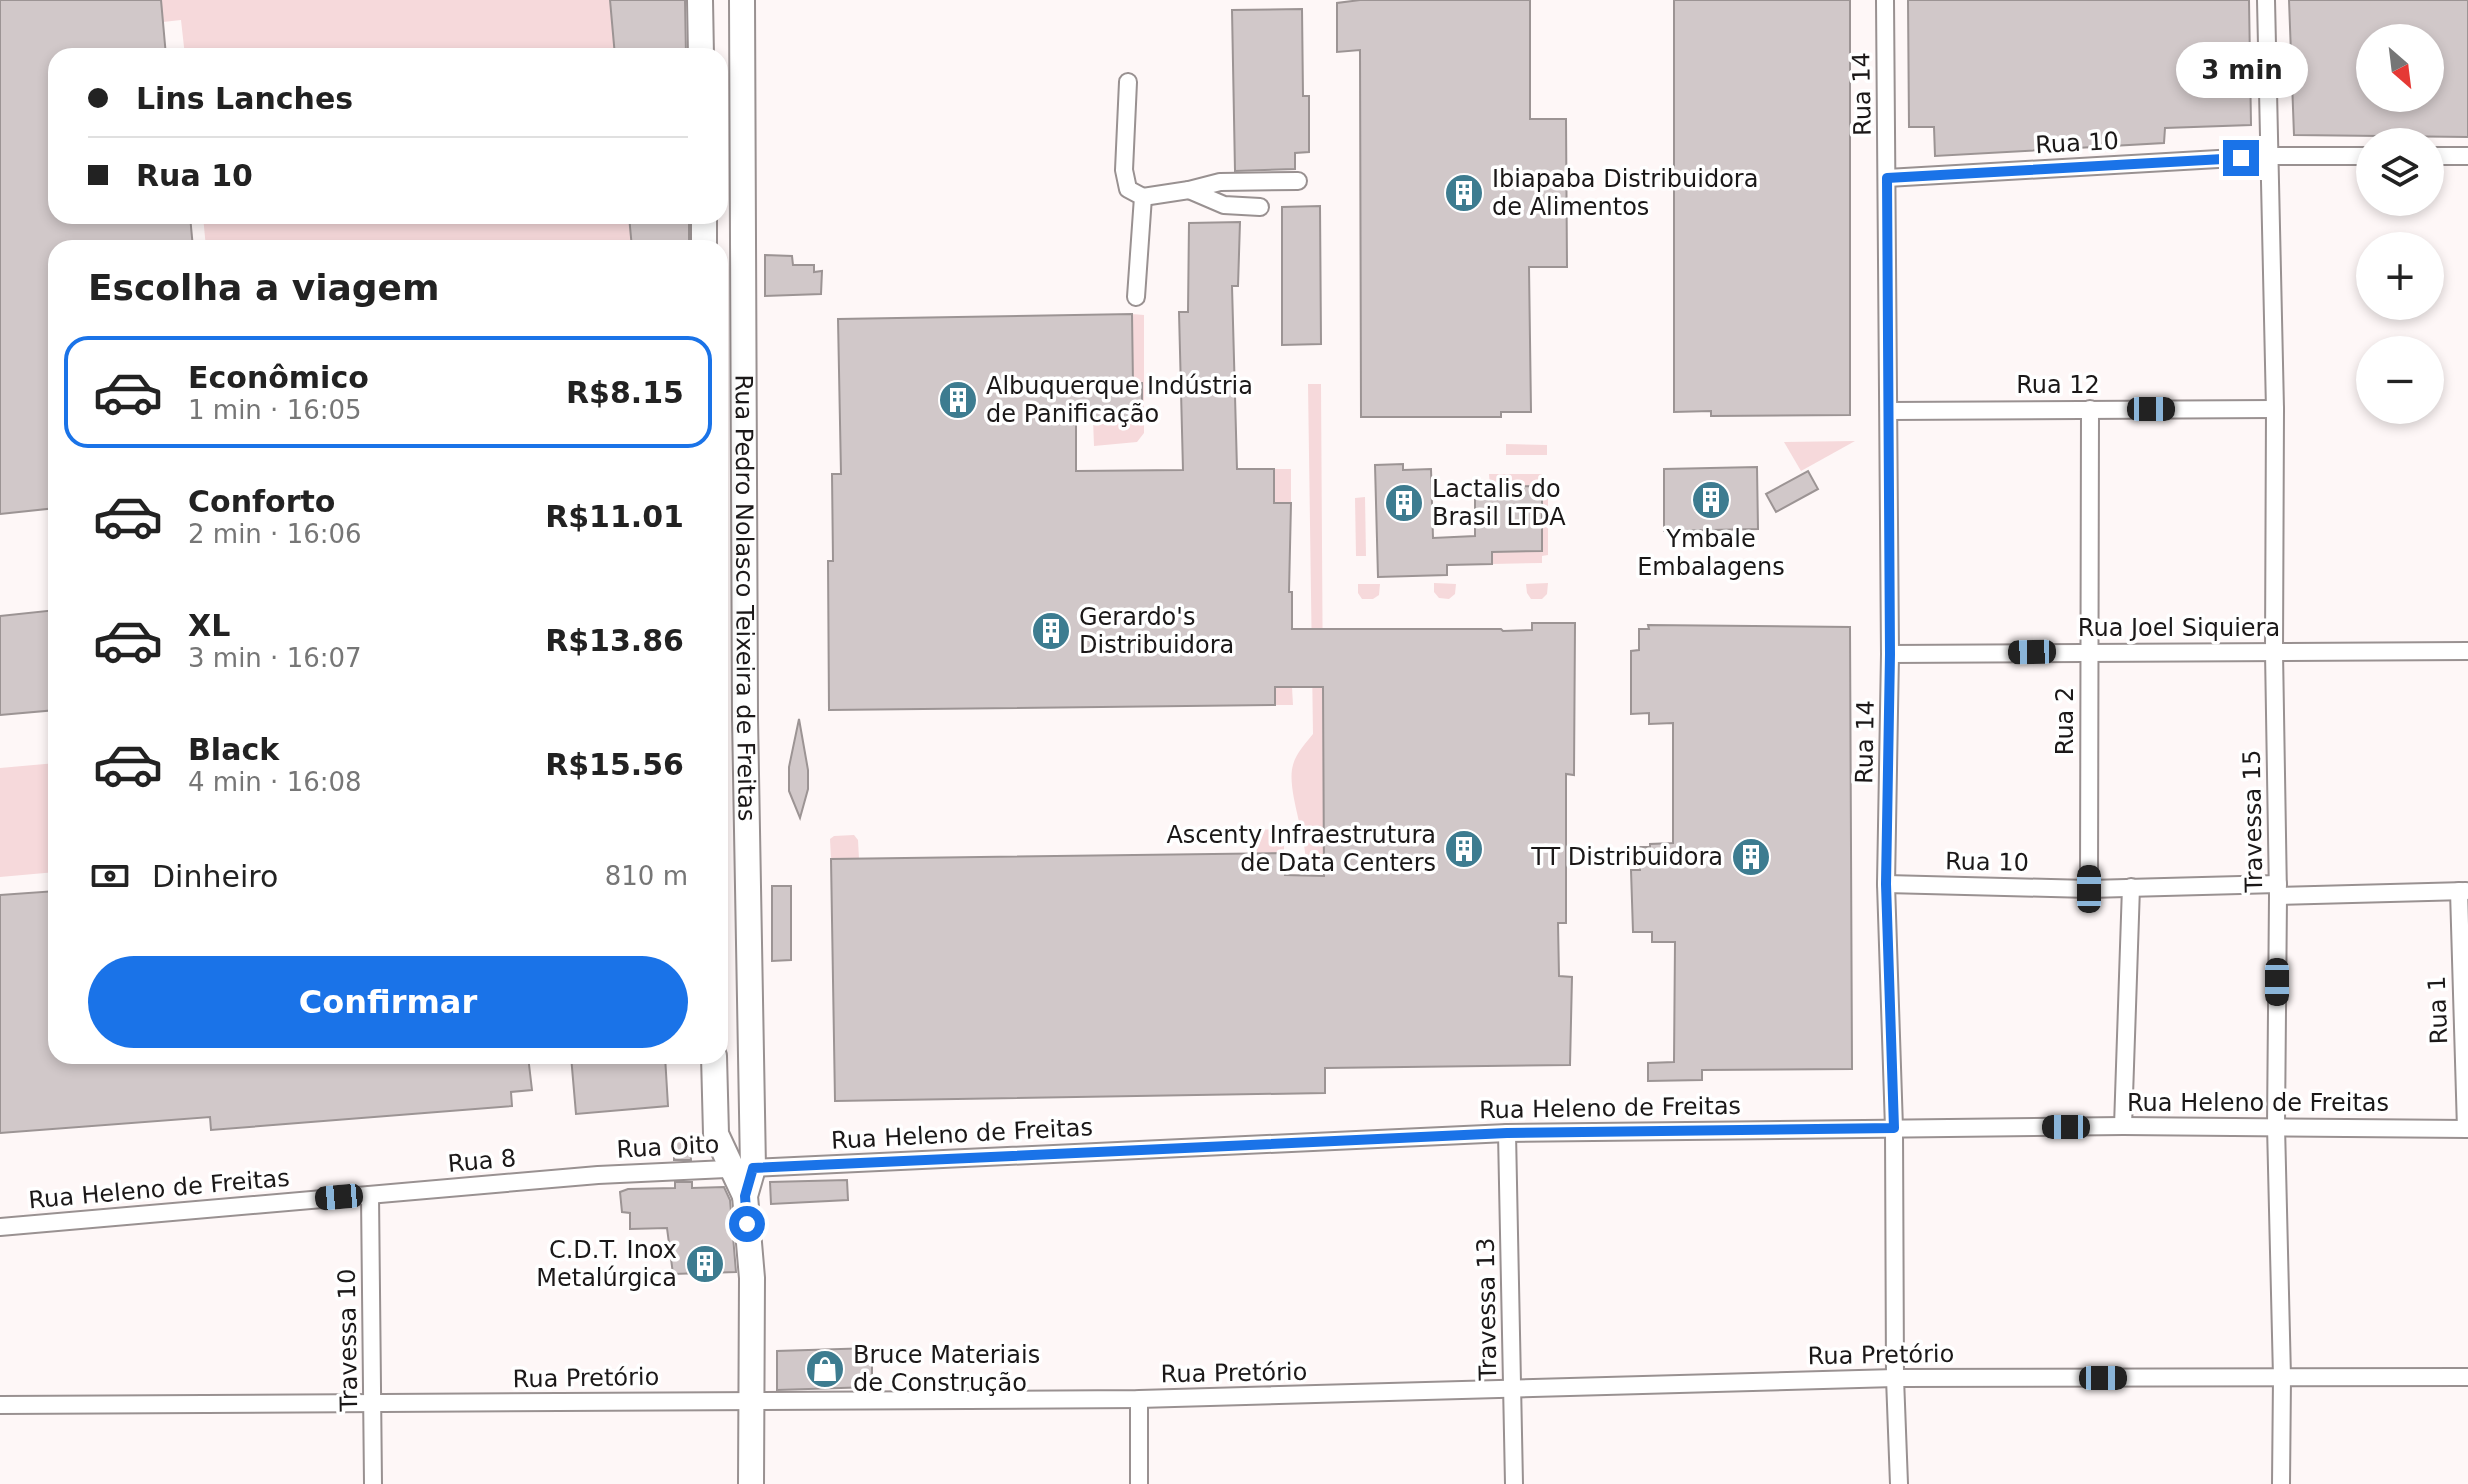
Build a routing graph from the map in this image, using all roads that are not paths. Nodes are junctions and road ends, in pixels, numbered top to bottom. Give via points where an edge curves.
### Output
1 (700, 0) edge
2 (742, 0) edge
3 (1885, 0) edge
4 (2266, 0) edge
5 (701, 48) edge
6 (1128, 82) dead end
7 (2270, 156) junction
8 (2356, 156) edge
9 (2444, 156) edge
10 (2468, 156) edge
11 (1887, 178) junction
12 (1298, 181) dead end
13 (1189, 190) junction
14 (1143, 197) junction
15 (1260, 207) dead end
16 (1136, 297) dead end
17 (732, 303) edge
18 (2090, 409) junction
19 (2275, 409) junction
20 (1889, 411) junction
21 (2089, 651) junction
22 (2468, 651) edge
23 (2274, 652) junction
24 (1890, 654) junction
25 (1886, 884) junction
26 (2131, 887) junction
27 (2089, 889) junction
28 (2278, 890) junction
29 (2464, 891) edge
30 (714, 1064) edge
31 (2123, 1126) junction
32 (2276, 1126) junction
33 (1894, 1128) junction
34 (2467, 1129) edge
35 (1507, 1133) junction
36 (741, 1167) junction
37 (598, 1175) joint
38 (370, 1195) junction
39 (0, 1227) edge
40 (2282, 1377) junction
41 (2468, 1377) edge
42 (1895, 1378) junction
43 (1512, 1390) junction
44 (1139, 1399) junction
45 (751, 1401) junction
46 (373, 1404) junction
47 (0, 1405) edge
48 (373, 1484) edge
49 (751, 1484) edge
50 (1139, 1484) edge
51 (1514, 1484) edge
52 (1899, 1484) edge
53 (2281, 1484) edge

1 - 5 main road
2 - 17 main road, Rua Pedro Nolasco Teixeira de Freitas
3 - 11 street, Rua 14
4 - 7 street, Travessa 15
6 - 14 street via 1124,170 1128,189
7 - 8 street, Rua 10
7 - 11 street, Rua 10
7 - 19 street, Travessa 15
9 - 10 street
11 - 20 street, Rua 14
12 - 13 street via 1220,182
13 - 14 street
13 - 15 street via 1224,205
14 - 16 street
17 - 36 main road, Rua Pedro Nolasco Teixeira de Freitas via 745,718
18 - 19 street, Rua 12
18 - 20 street, Rua 12
18 - 21 street, Rua 2
19 - 23 street, Travessa 15
20 - 24 street, Rua 14
21 - 23 street, Rua Joel Siquiera
21 - 24 street, Rua Joel Siquiera
21 - 27 street, Rua 2
22 - 23 street, Rua Joel Siquiera
23 - 28 street, Travessa 15
24 - 25 street, Rua 14
25 - 27 street, Rua 10
25 - 33 street, Rua 14
26 - 27 street, Rua 10
26 - 28 street, Rua 10
26 - 31 street
28 - 29 street, Rua 10
28 - 32 street, Travessa 15
29 - 34 street, Rua 1
30 - 36 main road via 716,1134
31 - 32 street, Rua Heleno de Freitas
31 - 33 street, Rua Heleno de Freitas
32 - 34 street, Rua Heleno de Freitas
32 - 40 street, Travessa 15
33 - 35 street, Rua Heleno de Freitas
33 - 42 street, Rua 14
35 - 36 street, Rua Heleno de Freitas
35 - 43 street, Travessa 13
36 - 37 street, Rua Oito
36 - 45 main road, Rua Pedro Nolasco Teixeira de Freitas via 752,1278
37 - 38 street, Rua 8
38 - 39 street, Rua Heleno de Freitas
38 - 46 street, Travessa 10
40 - 41 street, Rua Pretório
40 - 42 street, Rua Pretório
40 - 53 street, Travessa 15
42 - 43 street, Rua Pretório
42 - 52 street, Rua 14
43 - 44 street, Rua Pretório
43 - 51 street, Travessa 13
44 - 45 street, Rua Pretório
44 - 50 street
45 - 46 street, Rua Pretório
45 - 49 main road, Rua Pedro Nolasco Teixeira de Freitas
46 - 47 street, Rua Pretório
46 - 48 street, Travessa 10

